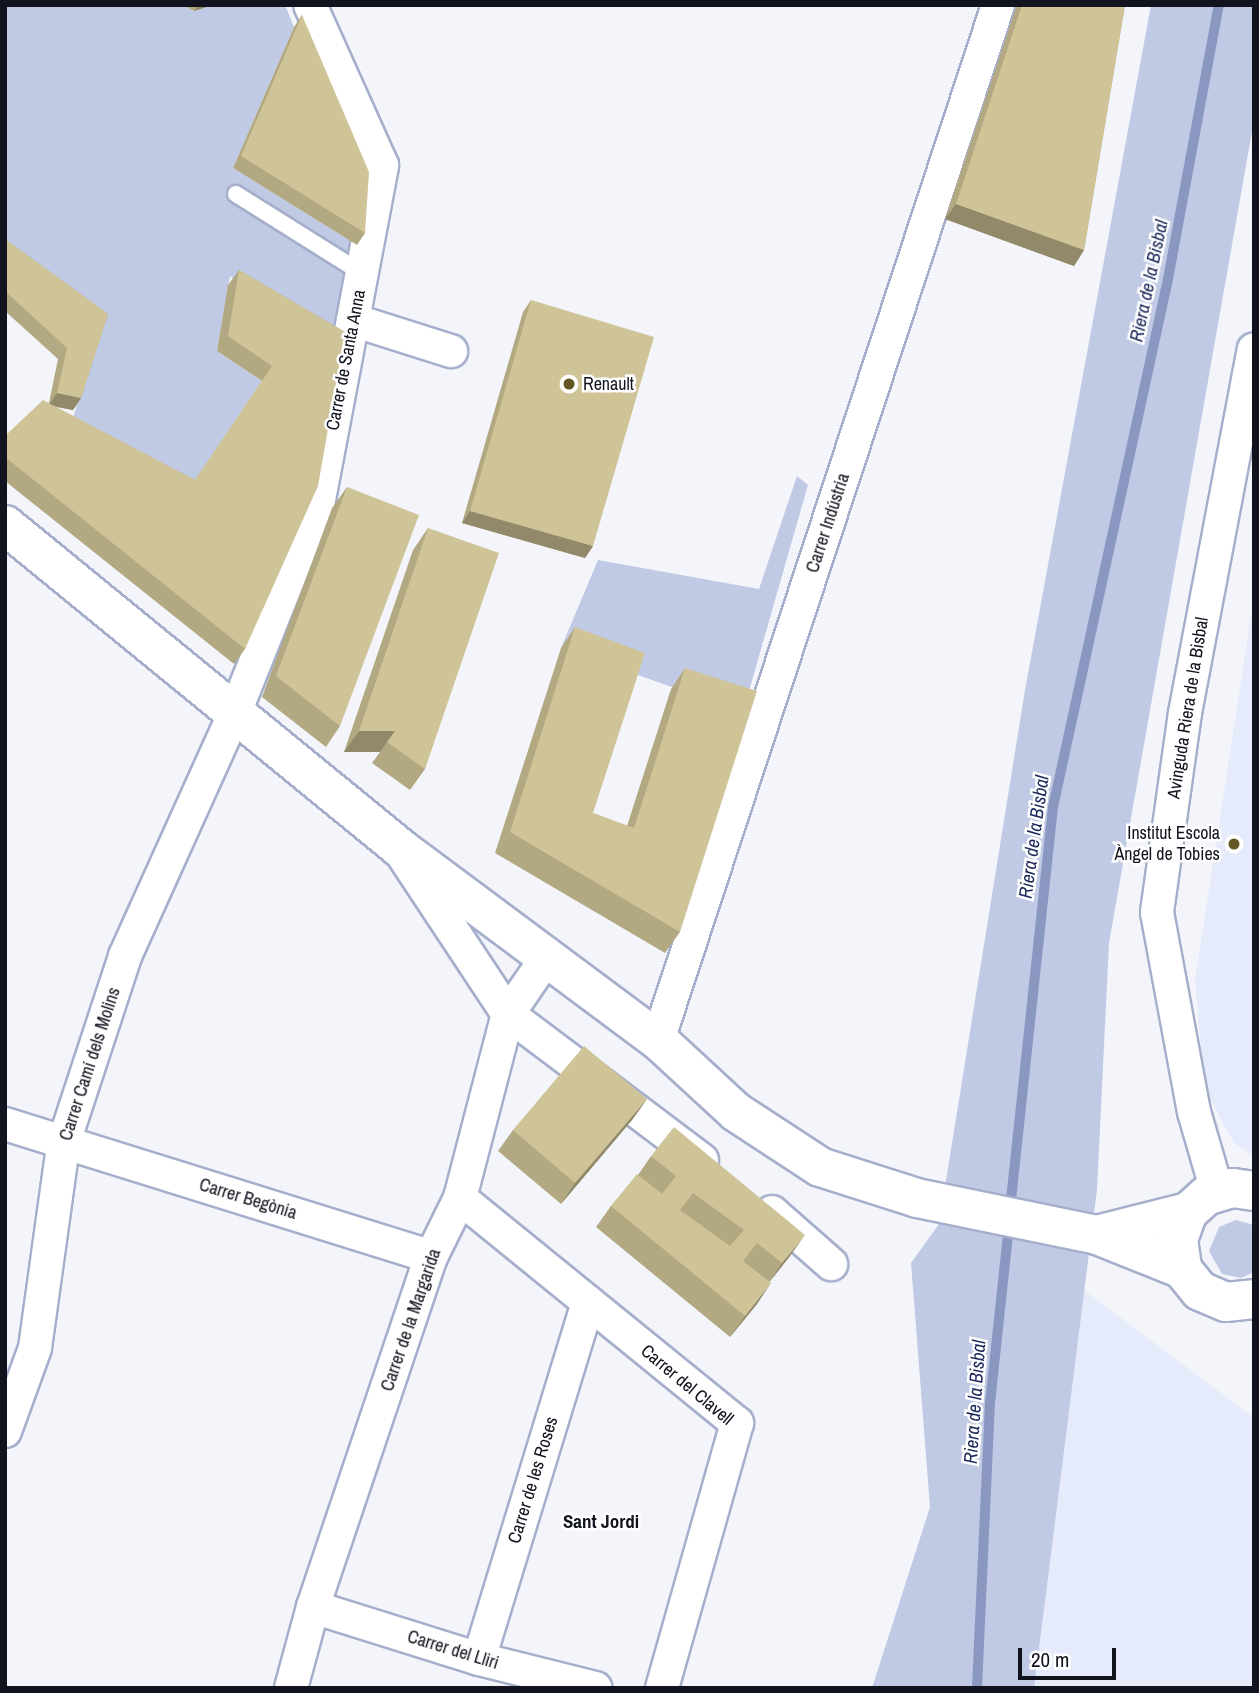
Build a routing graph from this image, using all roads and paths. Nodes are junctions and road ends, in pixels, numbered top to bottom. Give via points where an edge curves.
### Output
1 (310, 5) edge
2 (998, 5) edge
3 (236, 194) dead end
4 (362, 273) junction
5 (353, 320) junction
6 (1254, 349) edge
7 (451, 351) dead end
8 (5, 525) edge
9 (234, 715) junction
10 (396, 845) junction
11 (545, 960) junction
12 (508, 1014) junction
13 (659, 1041) junction
14 (5, 1124) edge
15 (63, 1144) junction
16 (460, 1198) junction
17 (1220, 1198) edge
18 (1087, 1232) junction
19 (431, 1257) junction
20 (831, 1264) dead end
21 (1182, 1269) junction
22 (588, 1302) junction
23 (1249, 1307) edge
24 (5, 1431) edge
25 (313, 1607) junction
26 (479, 1659) junction
27 (291, 1688) edge
28 (595, 1688) edge
29 (662, 1688) edge

1 - 4 street, Carrer de Santa Anna via 382,165
2 - 13 street, Carrer Indústria
3 - 4 lane
4 - 5 street, Carrer de Santa Anna
5 - 7 street
5 - 9 street, Carrer de Santa Anna via 318,505
6 - 17 street, Avinguda Riera de la Bisbal via 1185,713 1157,912 1194,1112
8 - 9 street
9 - 10 street
9 - 15 street, Carrer Camí dels Molins via 125,956
10 - 11 street
10 - 12 street
11 - 12 street, Carrer de la Margarida
11 - 13 street
12 - 16 street, Carrer de la Margarida
12 - 20 street via 737,1186
13 - 18 street via 736,1112 820,1167 917,1198
14 - 15 street, Carrer Begònia
15 - 19 street, Carrer Begònia
15 - 24 street, Carrer Camí dels Molins via 35,1348
16 - 19 street, Carrer de la Margarida
16 - 22 street, Carrer del Clavell
17 - 18 street
17 - 21 street via 1178,1239
18 - 21 street
19 - 25 street, Carrer de la Margarida
21 - 23 street via 1206,1295
22 - 26 street, Carrer de les Roses
22 - 29 street, Carrer del Clavell via 737,1423
25 - 26 street, Carrer del Lliri
25 - 27 street, Carrer de la Margarida
26 - 28 street, Carrer del Lliri

